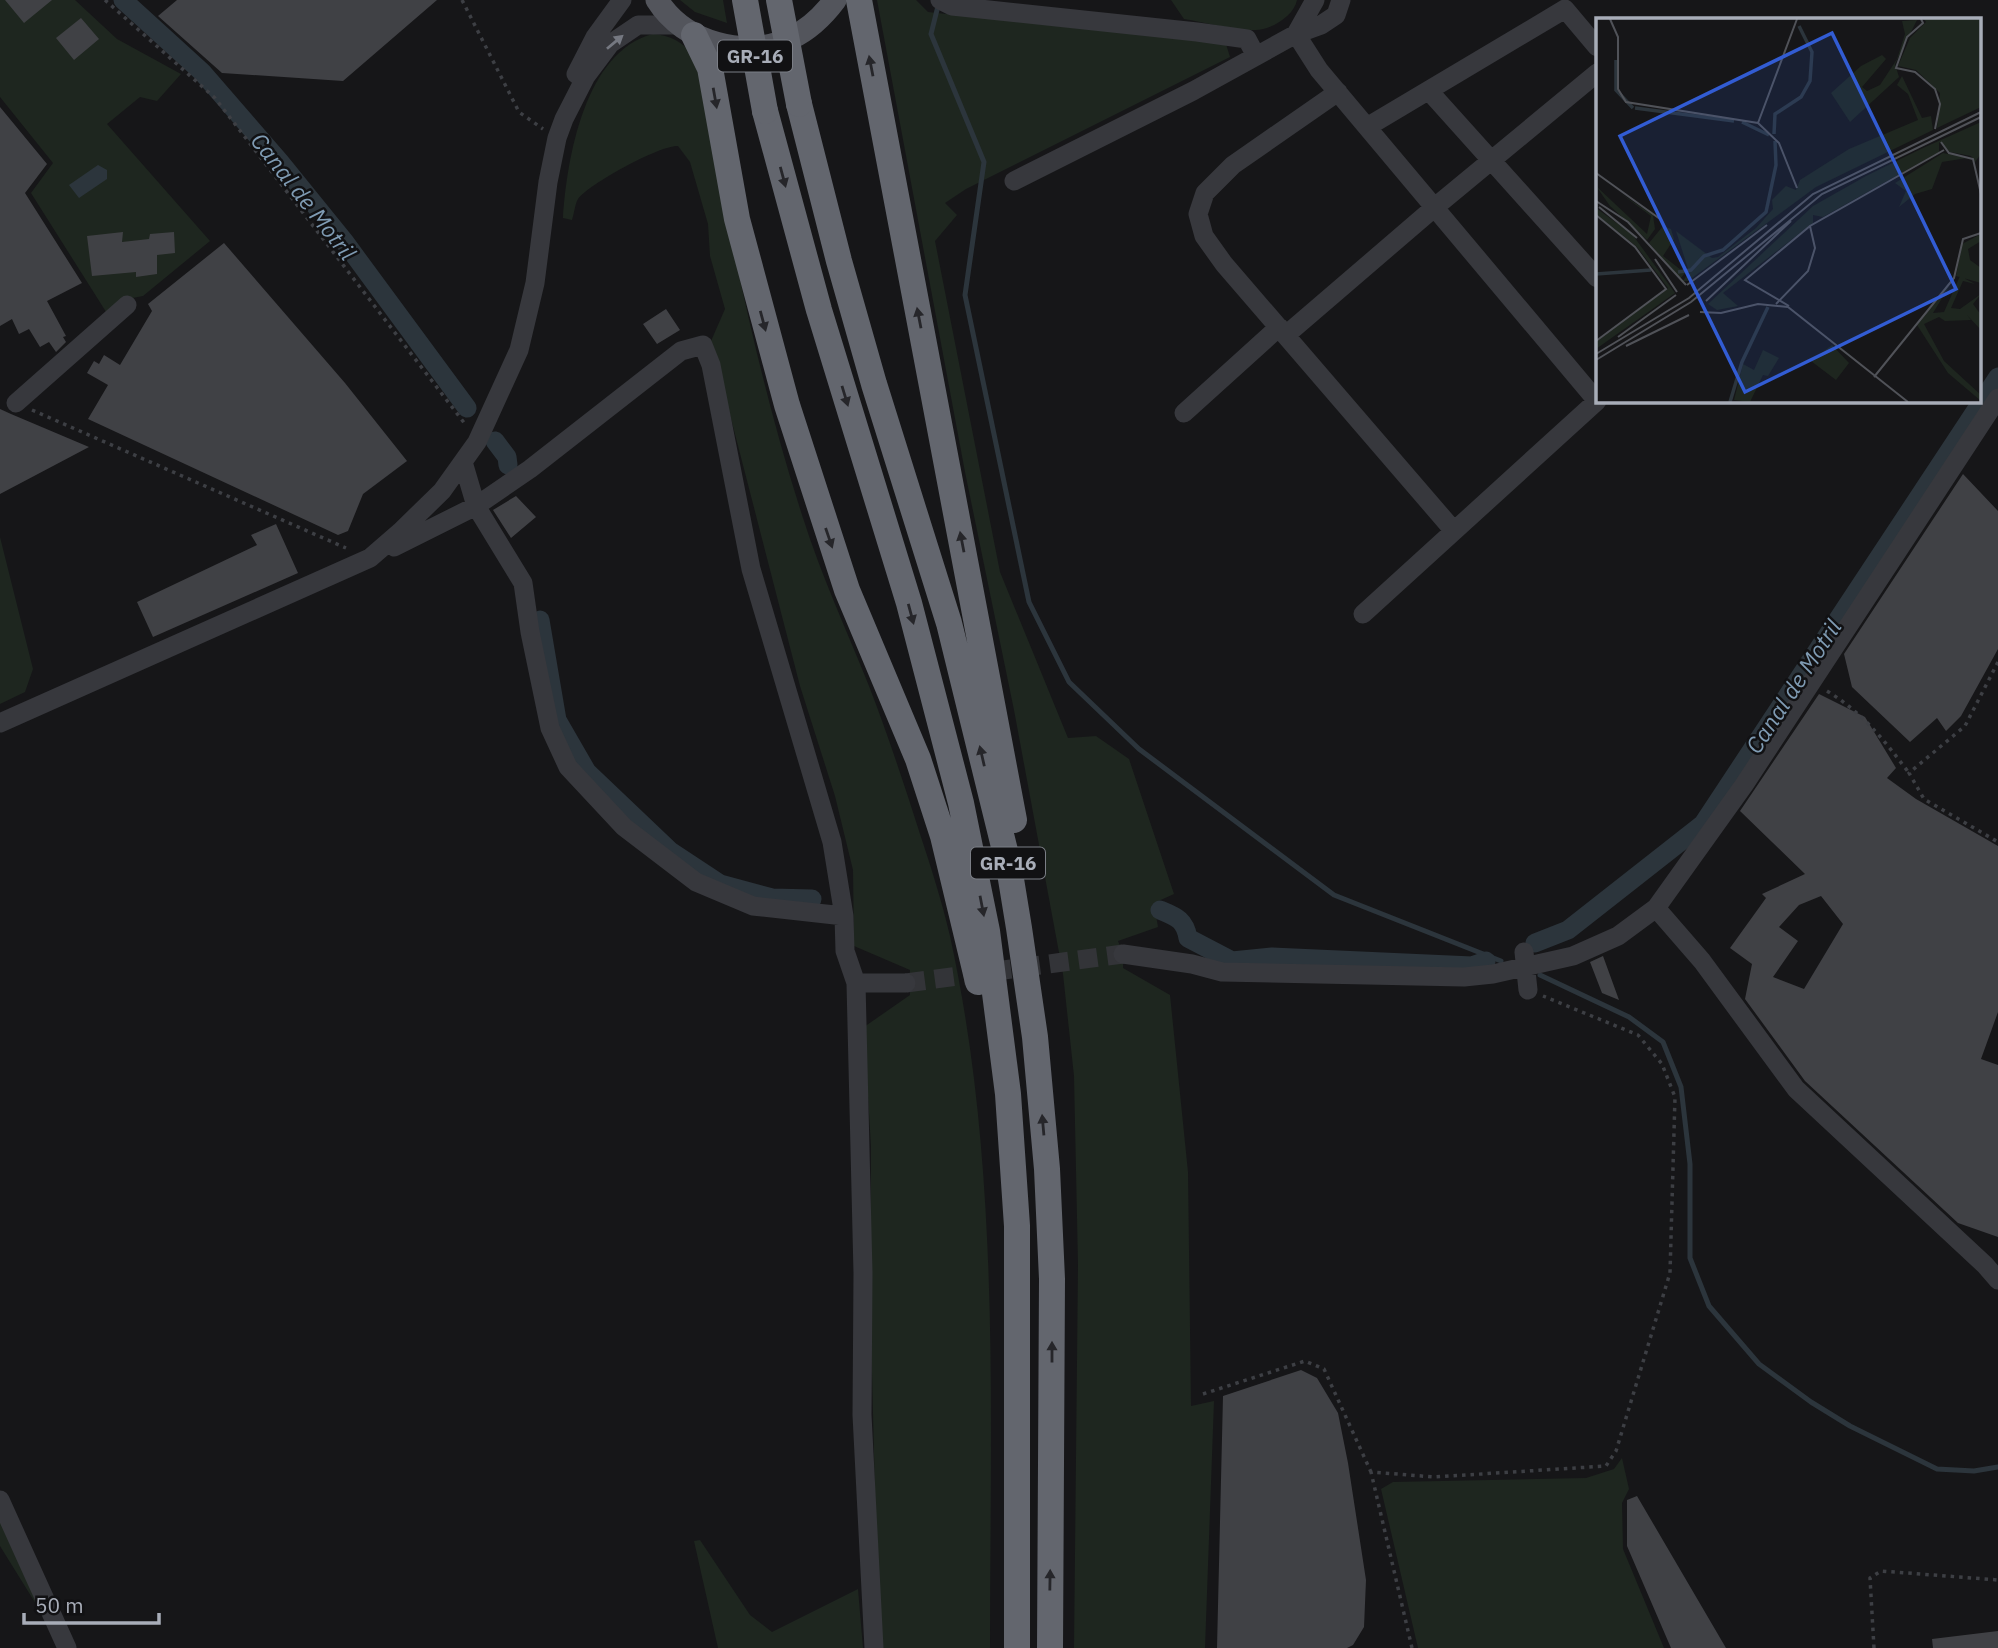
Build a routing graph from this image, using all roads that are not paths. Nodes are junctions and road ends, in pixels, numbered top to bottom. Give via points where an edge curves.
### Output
1 (622, 0) edge
2 (657, 0) edge
3 (745, 0) edge
4 (779, 0) edge
5 (835, 0) edge
6 (859, 0) edge
7 (940, 0) edge
8 (1315, 0) edge
9 (1341, 0) edge
10 (687, 30) junction
11 (1296, 34) junction
12 (1596, 46) edge
13 (1256, 56) junction
14 (1596, 75) edge
15 (1429, 90) junction
16 (1338, 93) junction
17 (564, 118) junction
18 (1367, 127) junction
19 (1492, 159) junction
20 (1014, 181) dead end
21 (1435, 207) junction
22 (1596, 277) edge
23 (127, 305) dead end
24 (1282, 331) junction
25 (1998, 398) edge
26 (1596, 400) edge
27 (1596, 402) edge
28 (16, 403) road end
29 (1184, 413) dead end
30 (463, 462) junction
31 (476, 506) junction
32 (1454, 531) junction
33 (370, 558) junction
34 (1363, 614) dead end
35 (0, 723) edge
36 (1656, 908) junction
37 (844, 916) junction
38 (1019, 928) junction
39 (1123, 954) tunnel mouth
40 (1525, 959) junction
41 (906, 983) tunnel mouth
42 (856, 984) junction
43 (1528, 990) road end
44 (1008, 1094) junction
45 (1998, 1280) edge
46 (0, 1500) edge
47 (67, 1648) edge
48 (874, 1648) edge
49 (1017, 1648) edge
50 (1050, 1648) edge

1 - 17 street via 595,37 568,90
2 - 10 main road
3 -> 44 highway, GR-16, bridge via 765,111 819,310 909,603 961,803 986,931
38 -> 4 highway, GR-16, bridge via 1009,867 949,623 839,261 799,104
5 - 10 main road via 818,21 790,39 758,47 725,46
38 -> 6 highway via 1023,870
7 - 13 street via 952,6 1247,39
8 - 11 street
9 - 11 street via 1336,16
17 -> 10 street via 610,44 638,25
10 -> 44 highway via 710,68 737,219 787,405 847,590 918,759 943,836 989,1050
11 - 13 street
11 - 16 street
12 - 15 street via 1565,9
13 - 20 street
14 - 19 street
15 - 18 street
15 - 19 street
16 - 18 street
16 - 24 street via 1233,165 1205,193 1198,214 1204,236
17 - 30 street via 548,182 535,283 519,350 477,442
18 - 21 street
19 - 21 street
19 - 22 street
21 - 24 street
21 - 26 street
23 - 28 street
24 - 29 street
24 - 32 street
25 - 36 street via 1744,785
27 - 32 street
30 - 31 street
30 - 33 street via 442,491
31 - 33 street
31 - 37 street via 523,583 550,728 569,767 624,827 696,882 753,906
31 - 37 street via 681,351 703,345 711,365 751,569 832,842
32 - 34 street
33 - 35 street
36 - 40 street via 1618,936 1573,956
36 - 45 street via 1702,961 1796,1089
37 - 42 street via 845,951
50 -> 38 highway, GR-16 via 1052,1265 1048,1169
39 - 40 street via 1222,972 1464,978
40 - 43 street
41 - 42 street
42 - 48 street via 862,1415
44 - 49 highway, GR-16 via 1017,1226
46 - 47 street

